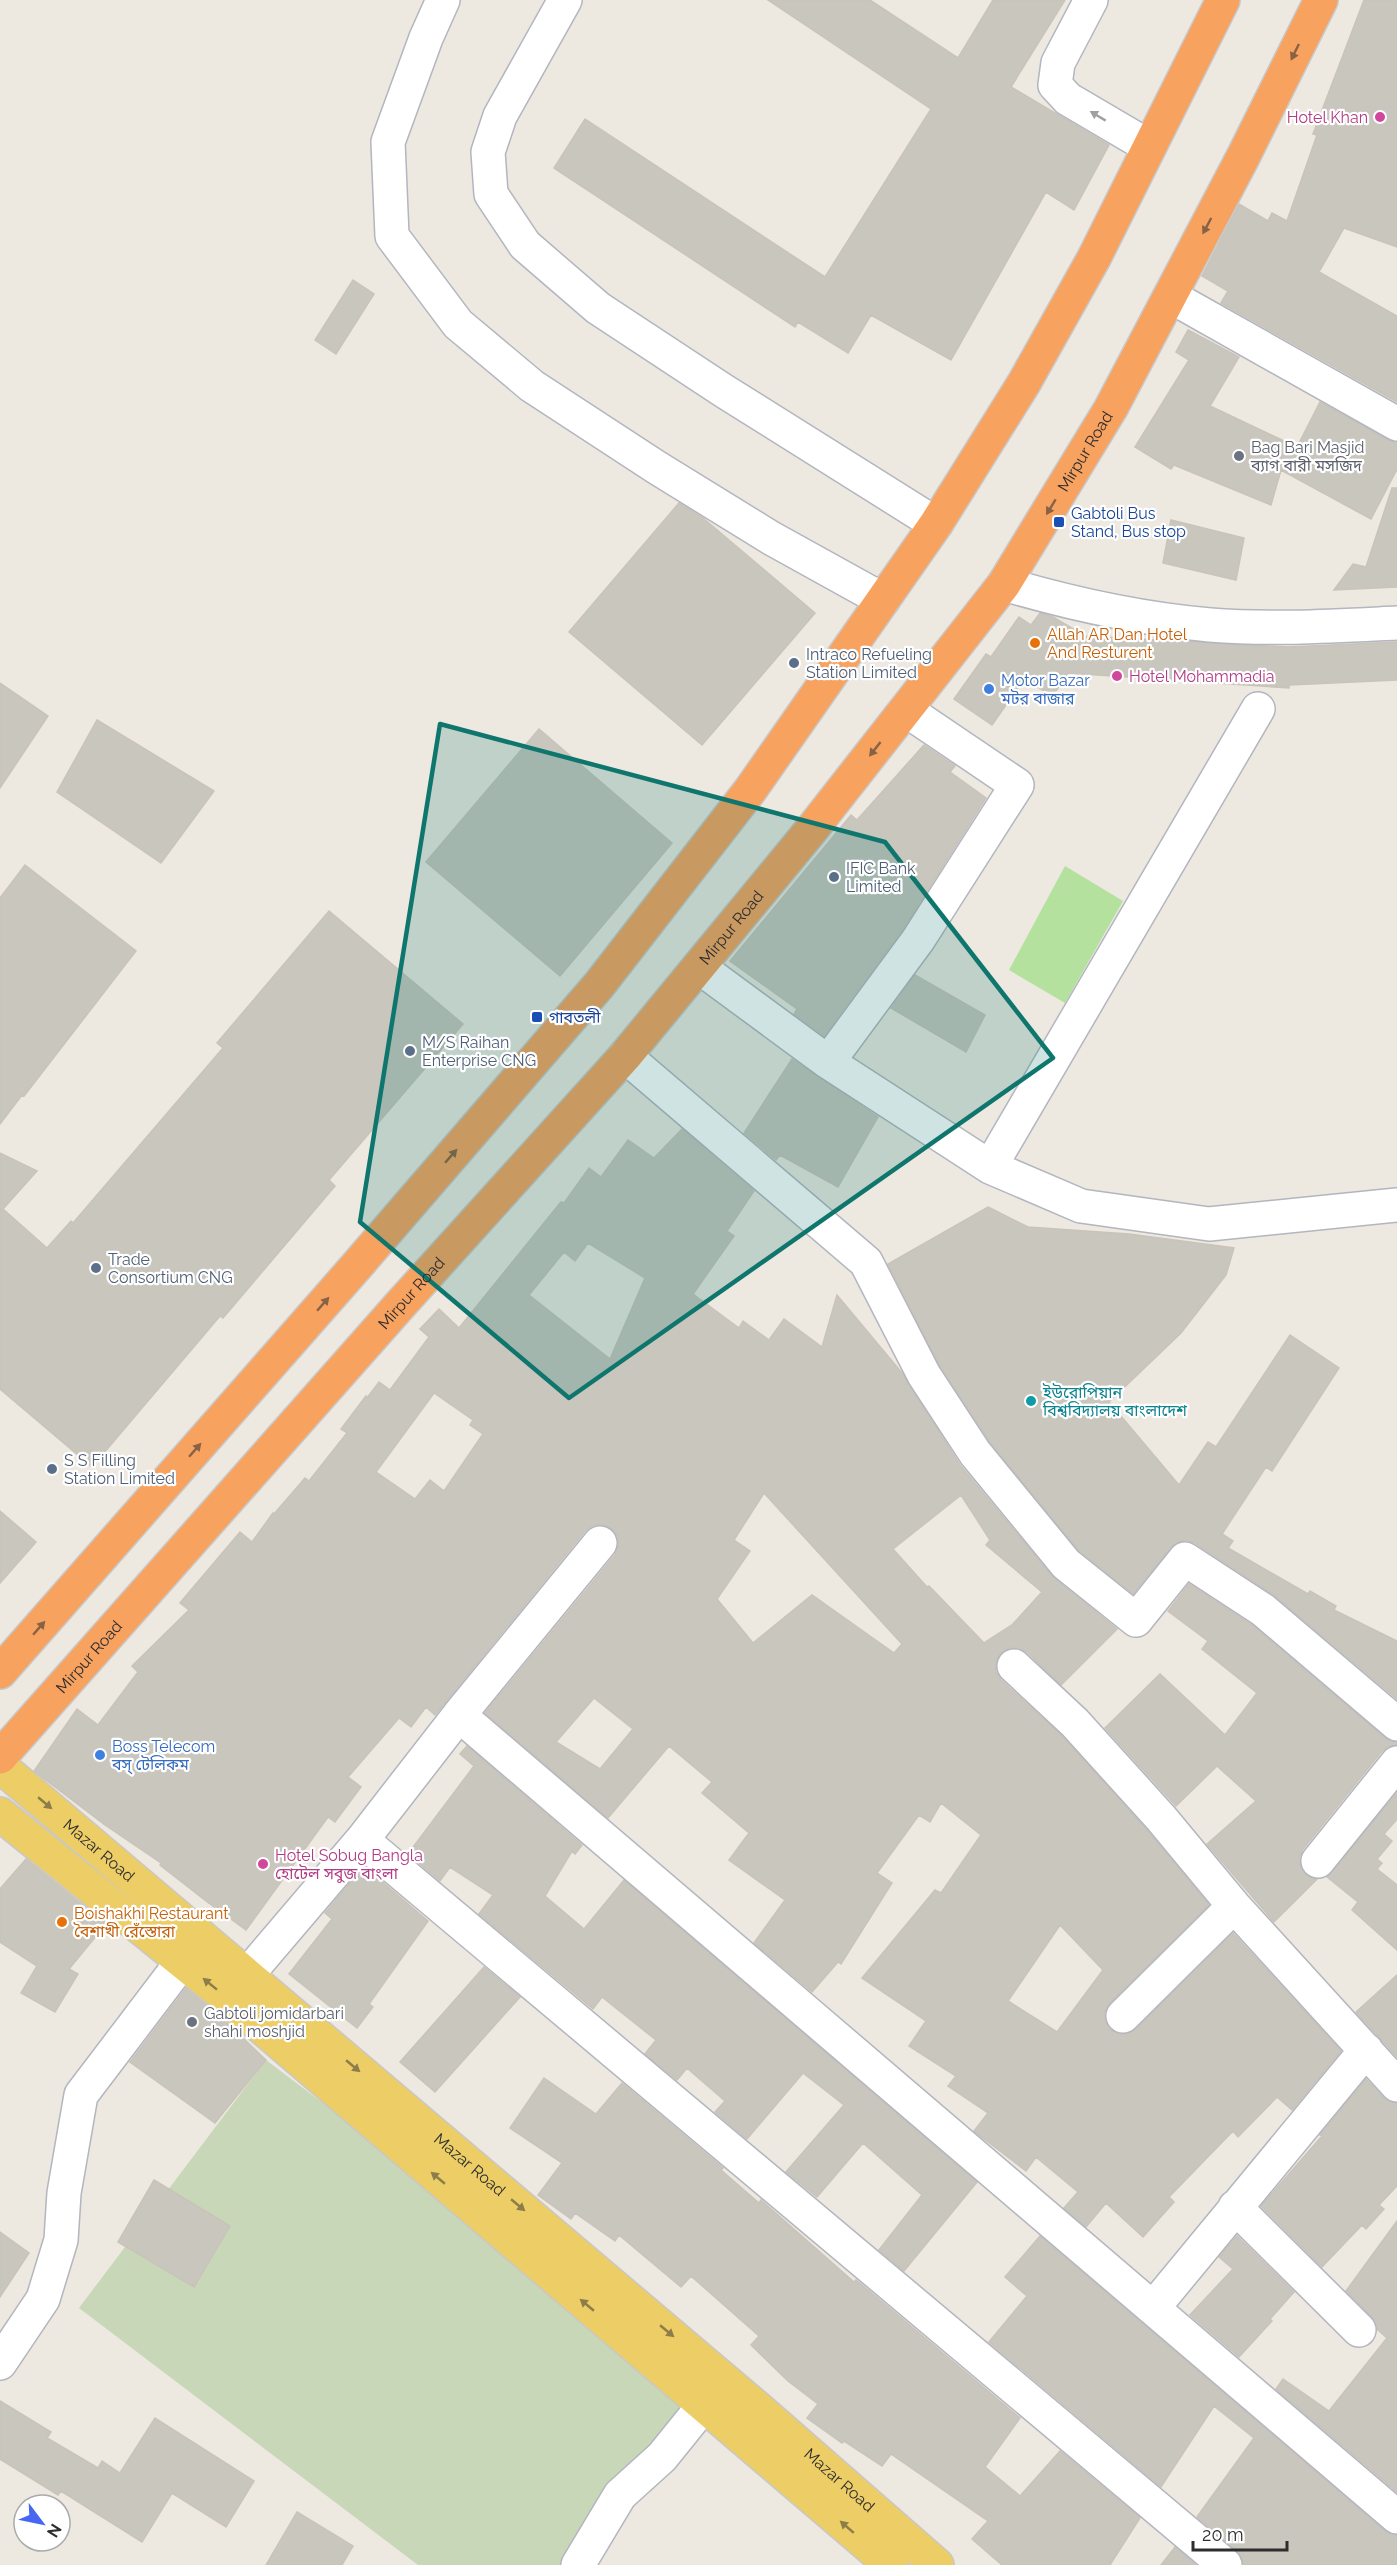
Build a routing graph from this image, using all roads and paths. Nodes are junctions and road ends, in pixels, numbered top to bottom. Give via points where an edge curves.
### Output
1 (443, 0) edge
2 (565, 0) edge
3 (1091, 0) edge
4 (1223, 0) edge
5 (1321, 0) edge
6 (1148, 146) junction
7 (1170, 296) junction
8 (1397, 424) edge
9 (936, 524) junction
10 (1004, 584) junction
11 (883, 600) junction
12 (1397, 623) edge
13 (1258, 709) dead end
14 (906, 710) junction
15 (699, 967) junction
16 (625, 1056) junction
17 (828, 1062) junction
18 (990, 1167) junction
19 (1397, 1205) edge
20 (600, 1543) dead end
21 (1014, 1666) dead end
22 (0, 1672) edge
23 (459, 1715) junction
24 (1397, 1724) edge
25 (0, 1757) edge
26 (1397, 1763) edge
27 (0, 1766) edge
28 (0, 1814) edge
29 (362, 1840) junction
30 (1318, 1861) dead end
31 (1234, 1906) junction
32 (182, 1962) junction
33 (247, 1975) junction
34 (1123, 2016) dead end
35 (1366, 2049) junction
36 (1397, 2085) edge
37 (1235, 2207) junction
38 (1153, 2308) junction
39 (1359, 2330) dead end
40 (0, 2363) edge
41 (704, 2405) junction
42 (1397, 2517) edge
43 (578, 2565) edge
44 (891, 2565) edge
45 (938, 2565) edge
46 (1225, 2565) edge

1 - 11 street via 388,142 392,236 458,324 532,386 771,538
2 - 9 street via 500,116 488,152 491,194 525,245 598,308
6 -> 3 street via 1068,99 1055,85 1058,63
4 - 6 highway
5 -> 7 highway, Mirpur Road
6 - 9 highway via 1088,269 1024,383
7 - 8 street
7 -> 10 highway, Mirpur Road via 1111,408
9 - 11 highway
10 - 12 street via 1117,612 1209,624 1290,628
10 - 14 highway, Mirpur Road
22 -> 11 highway via 599,985 751,789
13 - 18 street
14 -> 15 highway, Mirpur Road
14 - 17 street via 1017,784 918,940
15 - 16 highway, Mirpur Road
15 - 17 street
16 - 24 street via 866,1262 924,1375 975,1453 1066,1564 1136,1620 1185,1559 1263,1610
16 - 25 highway, Mirpur Road
17 - 18 street
18 - 19 street via 1081,1206 1209,1224
20 - 23 street
21 - 31 street via 1075,1723
23 - 29 street
23 - 38 street
26 - 30 street
27 -> 33 main road, Mazar Road
28 - 32 main road, Mazar Road
29 - 33 street
29 - 46 street
31 - 34 street
31 - 35 street
32 - 40 street via 81,2095 64,2193 61,2241 43,2299
41 -> 32 main road, Mazar Road
33 -> 45 main road, Mazar Road
35 - 36 street
35 - 37 street
37 - 38 street
37 - 39 street
38 - 42 street
41 - 43 street via 662,2457 620,2495
44 -> 41 main road, Mazar Road

